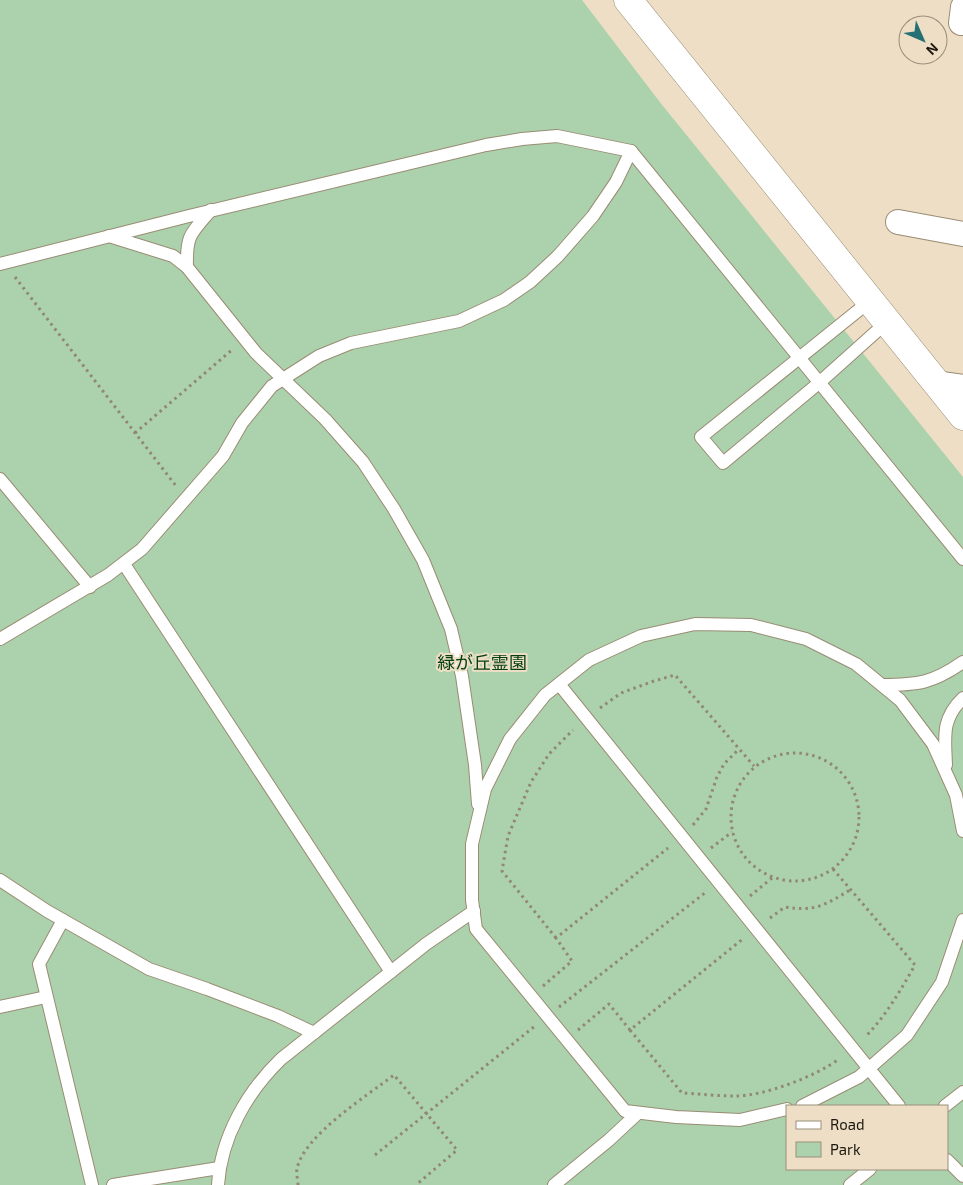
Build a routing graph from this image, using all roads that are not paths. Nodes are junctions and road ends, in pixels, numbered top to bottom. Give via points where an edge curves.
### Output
1 (628, 0) edge
2 (963, 7) edge
3 (963, 23) edge
4 (631, 151) junction
5 (211, 210) junction
6 (898, 222) dead end
7 (963, 234) edge
8 (109, 236) junction
9 (2, 264) edge
10 (187, 267) junction
11 (870, 301) junction
12 (887, 322) junction
13 (800, 358) junction
14 (282, 380) junction
15 (820, 382) junction
16 (936, 383) junction
17 (963, 387) edge
18 (963, 416) edge
19 (3, 488) edge
20 (963, 558) edge
21 (124, 564) junction
22 (90, 587) junction
23 (0, 640) edge
24 (963, 662) edge
25 (559, 684) junction
26 (882, 685) junction
27 (963, 698) edge
28 (946, 773) junction
29 (478, 818) junction
30 (963, 831) edge
31 (0, 880) edge
32 (474, 911) junction
33 (64, 920) junction
34 (963, 920) edge
35 (391, 972) junction
36 (46, 997) junction
37 (0, 1007) edge
38 (314, 1033) junction
39 (868, 1069) junction
40 (963, 1092) edge
41 (804, 1105) edge
42 (899, 1105) edge
43 (946, 1105) edge
44 (786, 1110) edge
45 (638, 1112) junction
46 (948, 1161) edge
47 (219, 1168) junction
48 (869, 1170) edge
49 (963, 1176) edge
50 (561, 1183) edge
51 (92, 1185) edge
52 (113, 1185) edge
53 (218, 1185) edge
54 (850, 1185) edge

1 - 11 street
2 - 3 street
4 - 5 lane via 557,136 522,139
4 - 13 lane
4 - 14 lane via 616,182 579,233 530,282 504,300 459,321 351,343 319,356
5 - 8 lane
5 - 10 lane via 190,234
6 - 7 street
8 - 9 lane
8 - 10 lane via 172,256
10 - 14 lane via 244,339
11 - 12 street
11 - 13 lane
12 - 15 lane
12 - 16 street
13 - 15 lane
13 - 15 lane via 702,438 723,463
14 - 21 lane via 272,386 242,423 223,456 142,549
14 - 29 lane via 325,419 363,462 423,560 452,630 462,676 475,765
15 - 20 lane
16 - 17 street
16 - 18 street
19 - 22 lane
21 - 22 lane
21 - 35 lane
22 - 23 lane
24 - 26 lane via 936,679 918,684
25 - 26 lane via 590,660 640,636 695,624 751,625 806,639 856,664
25 - 29 lane via 545,695 510,739 485,789
25 - 39 lane
26 - 28 lane via 900,700 933,744
27 - 28 lane via 950,712 944,733
28 - 30 lane via 956,795
29 - 32 lane via 472,844
31 - 33 lane
32 - 35 lane
32 - 45 lane via 476,929 566,1040 625,1111
33 - 36 lane via 39,964
33 - 38 lane via 149,969
34 - 39 lane via 942,982 907,1035
35 - 38 lane
36 - 37 lane
36 - 51 lane
38 - 47 lane via 281,1058 254,1089 231,1129
39 - 41 lane via 859,1077
39 - 42 lane
40 - 43 lane
44 - 45 lane via 740,1120
45 - 50 lane
46 - 49 lane
47 - 52 lane
47 - 53 lane
48 - 54 lane

